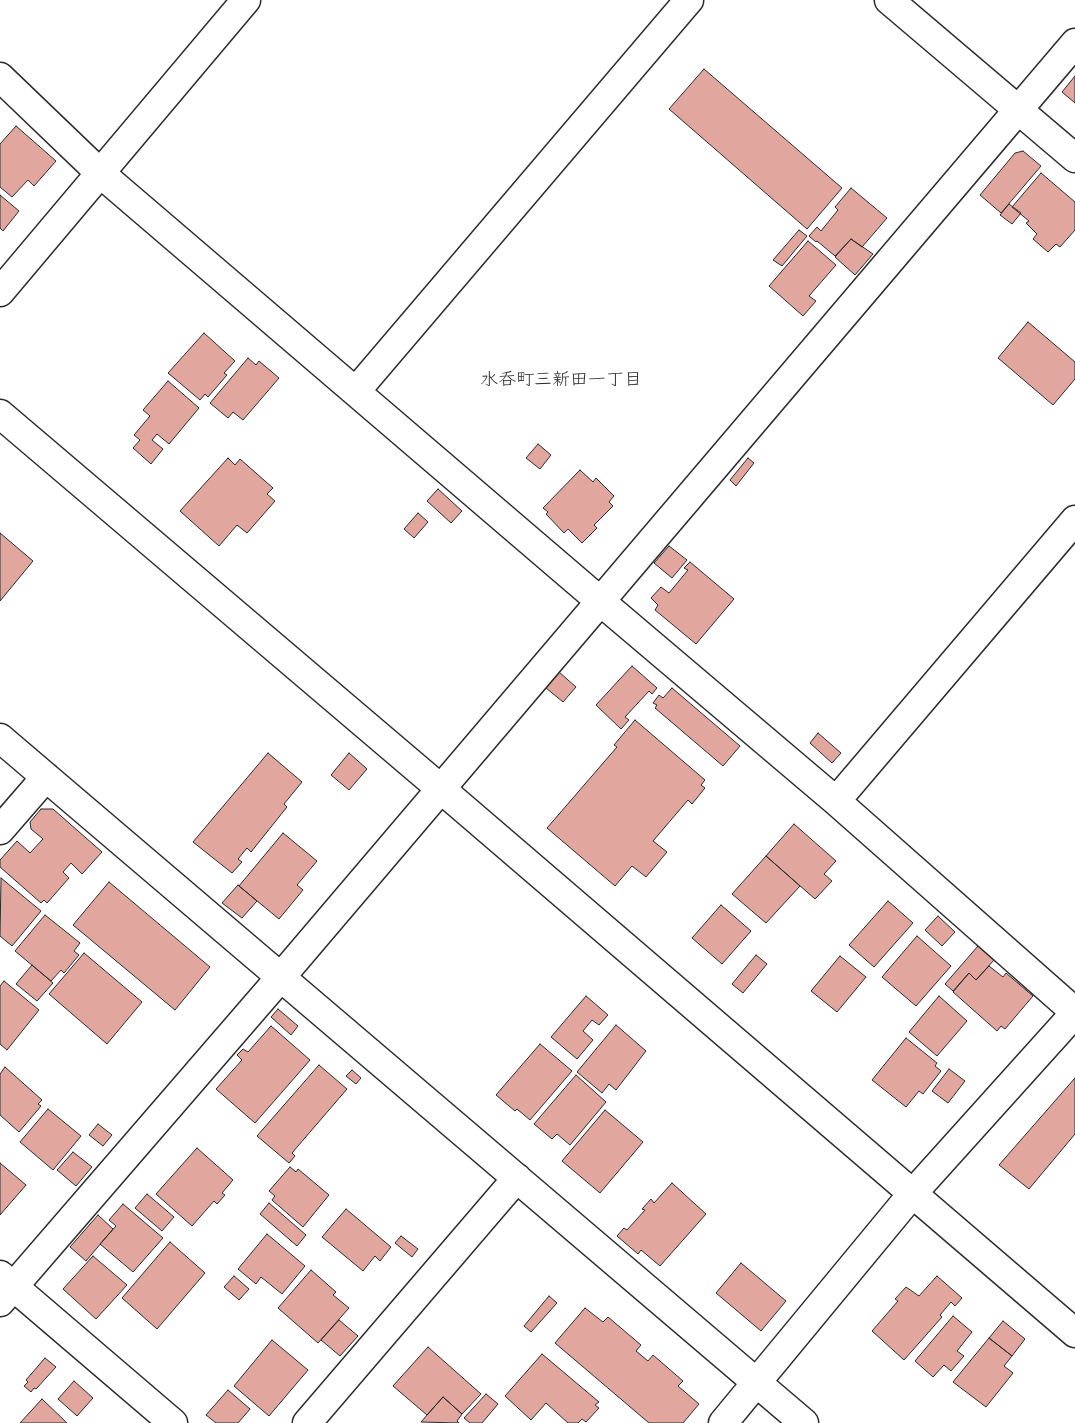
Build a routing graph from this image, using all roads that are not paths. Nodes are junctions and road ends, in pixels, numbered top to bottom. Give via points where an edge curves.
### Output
1 (246, 0) edge
2 (689, 0) edge
3 (889, 0) edge
4 (1075, 43) edge
5 (0, 77) edge
6 (1018, 110) junction
7 (1075, 158) edge
8 (100, 173) junction
9 (0, 292) edge
10 (356, 391) junction
11 (0, 414) edge
12 (1075, 520) edge
13 (600, 601) junction
14 (0, 738) edge
15 (46, 777) junction
16 (441, 789) junction
17 (836, 801) junction
18 (0, 830) edge
19 (280, 978) junction
20 (1075, 1012) edge
21 (516, 1178) junction
22 (913, 1193) junction
23 (4, 1288) edge
24 (1075, 1333) edge
25 (758, 1382) junction
26 (173, 1423) edge
27 (307, 1423) edge
28 (723, 1423) edge
29 (804, 1423) edge

1 - 8 street
2 - 10 street
3 - 6 street
4 - 6 street
5 - 8 street
6 - 7 street
6 - 13 street
8 - 9 street
8 - 10 street
10 - 13 street
11 - 16 street
12 - 17 street
13 - 16 street
13 - 17 street
14 - 15 street
15 - 18 street
15 - 19 street
16 - 19 street
16 - 22 street
17 - 20 street
19 - 21 street
19 - 23 street
20 - 22 street
21 - 25 street
21 - 27 street
22 - 24 street
22 - 25 street
23 - 26 street
25 - 28 street
25 - 29 street

